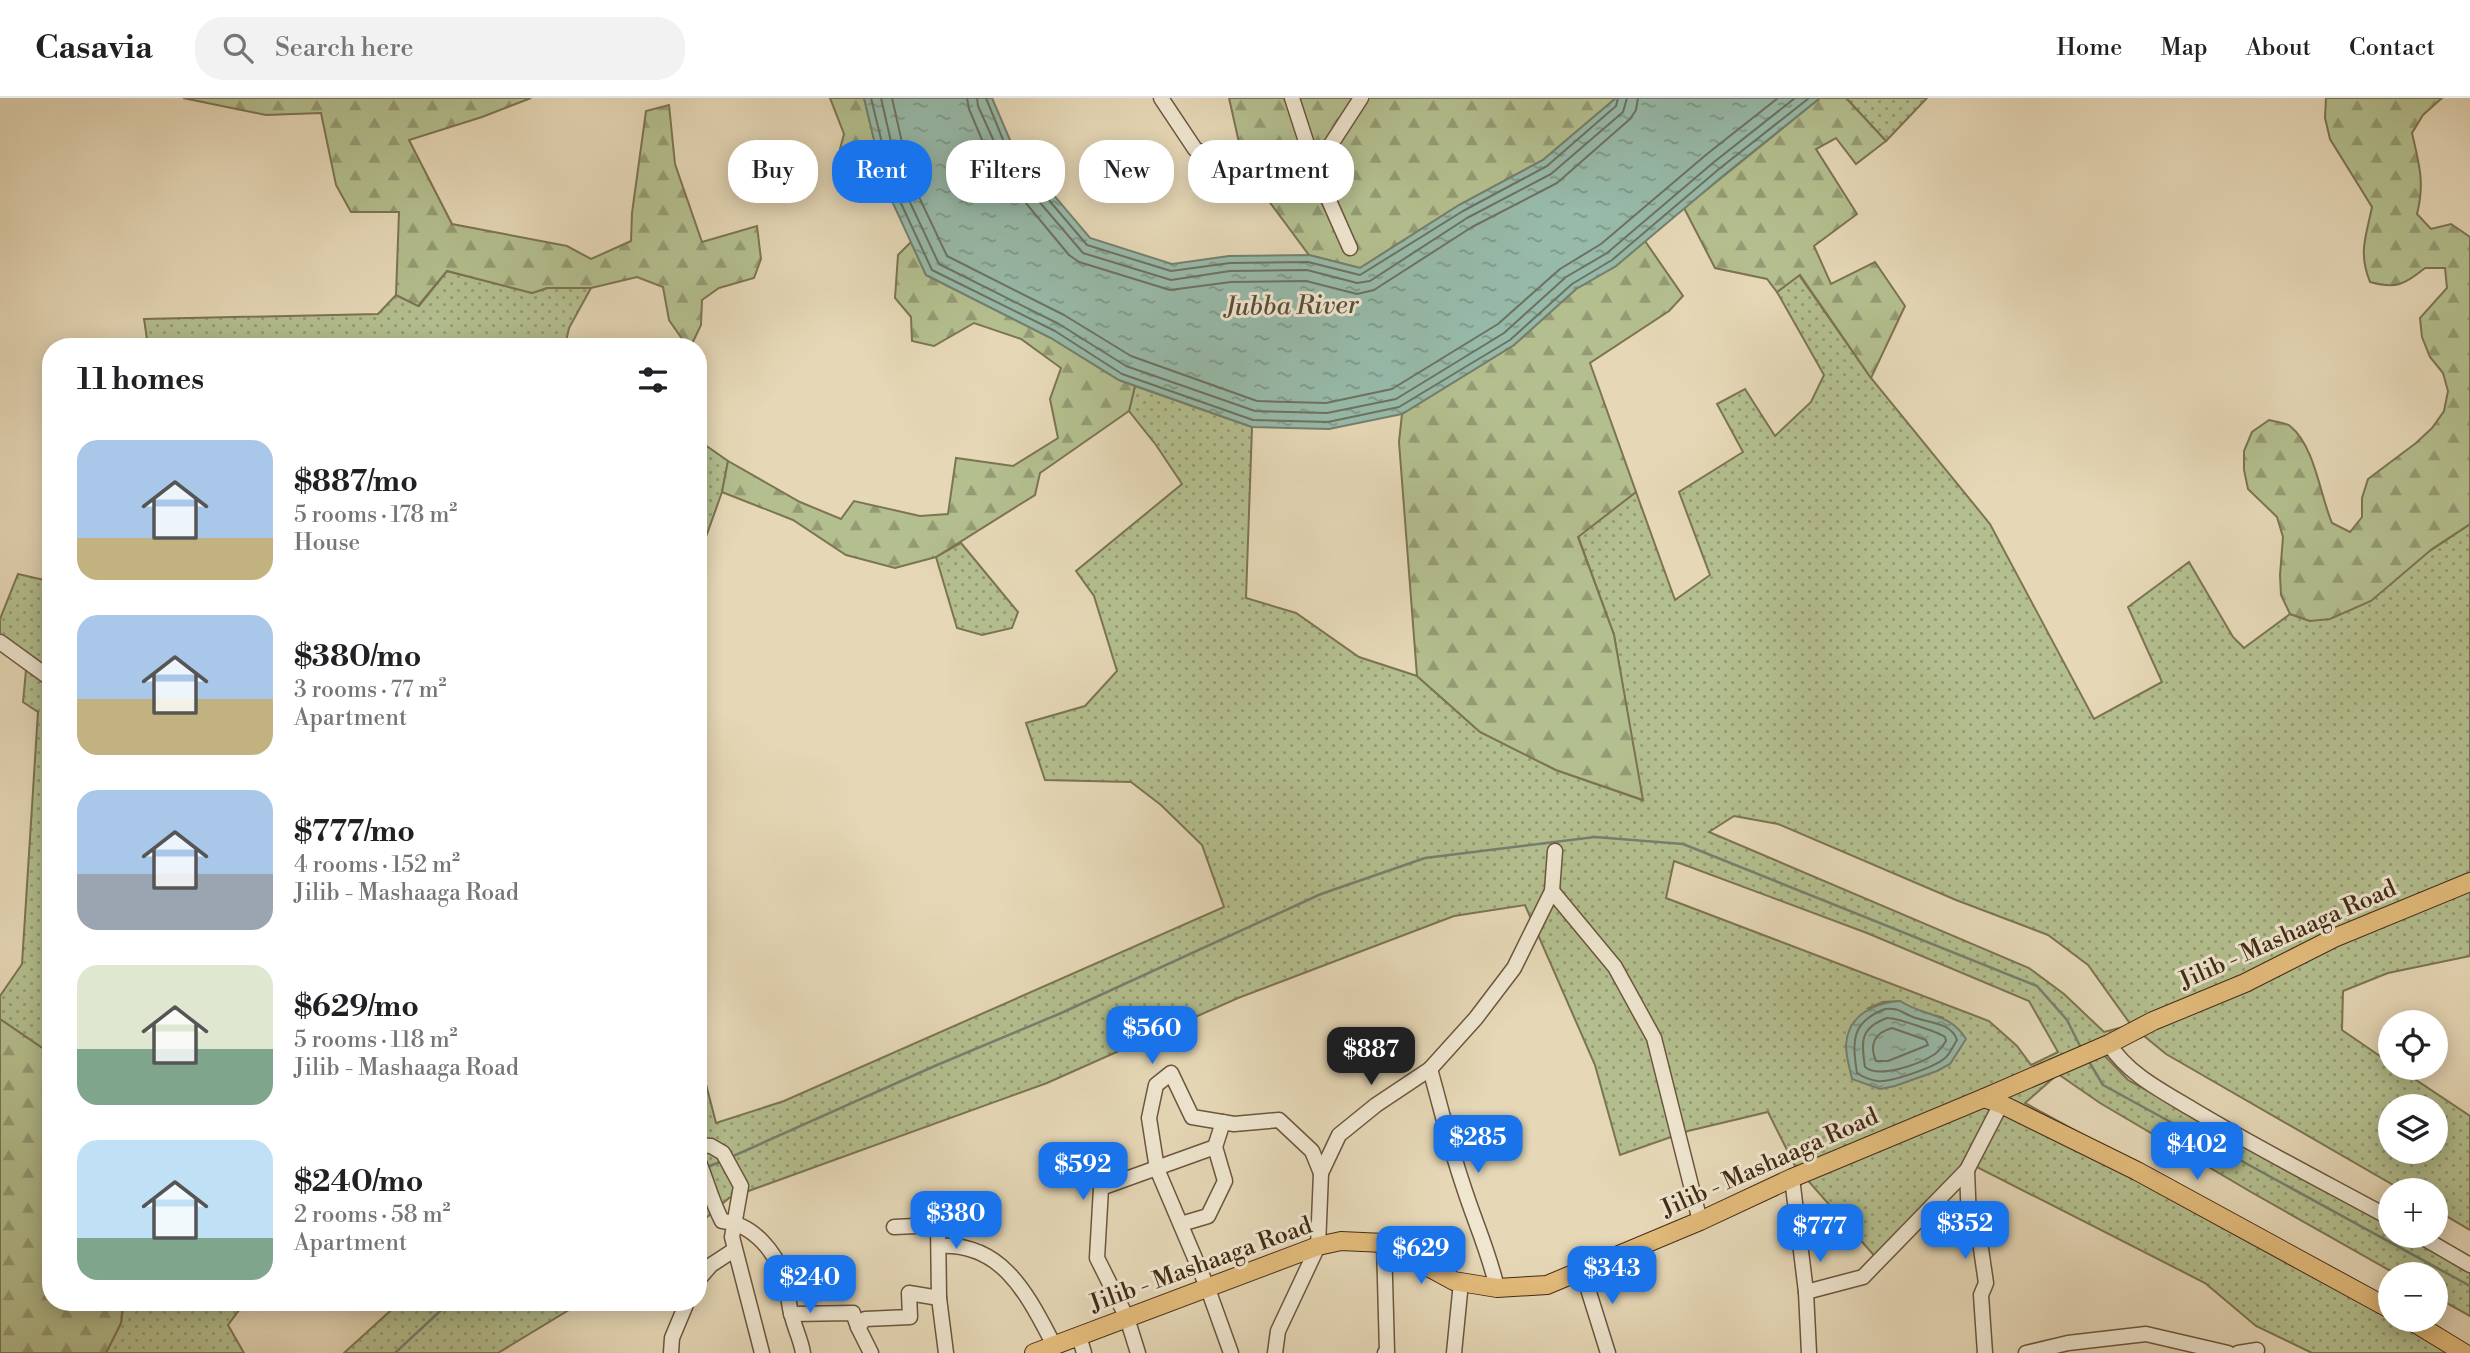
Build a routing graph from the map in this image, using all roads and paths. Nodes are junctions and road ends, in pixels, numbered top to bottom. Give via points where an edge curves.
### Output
1 (1161, 98) edge
2 (1292, 98) edge
3 (1361, 98) edge
4 (1189, 140) edge
5 (1306, 140) edge
6 (1334, 140) edge
7 (1330, 203) edge
8 (1350, 248) dead end
9 (0, 642) edge
10 (42, 672) edge
11 (1555, 851) dead end
12 (2470, 882) edge
13 (1552, 891) junction
14 (2102, 1046) junction
15 (1430, 1069) junction
16 (1993, 1101) junction
17 (1223, 1122) junction
18 (707, 1145) edge
19 (1215, 1147) junction
20 (1157, 1168) junction
21 (1967, 1170) junction
22 (1321, 1173) junction
23 (1793, 1178) junction
24 (707, 1182) edge
25 (2378, 1212) edge
26 (1700, 1221) junction
27 (735, 1222) junction
28 (1181, 1224) junction
29 (894, 1227) dead end
30 (1384, 1243) junction
31 (939, 1247) junction
32 (1318, 1247) junction
33 (2441, 1248) edge
34 (734, 1250) junction
35 (2470, 1265) edge
36 (707, 1269) edge
37 (1582, 1270) junction
38 (1461, 1282) junction
39 (1497, 1288) junction
40 (1208, 1289) junction
41 (1806, 1293) junction
42 (939, 1298) junction
43 (2378, 1302) edge
44 (683, 1311) edge
45 (791, 1314) junction
46 (1127, 1318) junction
47 (858, 1327) junction
48 (2430, 1332) edge
49 (1081, 1344) edge
50 (1055, 1345) junction
51 (2256, 1350) dead end
52 (671, 1353) edge
53 (762, 1353) edge
54 (803, 1353) edge
55 (871, 1353) edge
56 (946, 1353) edge
57 (1034, 1353) edge
58 (1139, 1353) edge
59 (1231, 1353) edge
60 (1275, 1353) edge
61 (1385, 1353) edge
62 (1454, 1353) edge
63 (1608, 1353) edge
64 (1809, 1353) edge
65 (1985, 1353) edge
66 (2026, 1353) edge
67 (2228, 1353) edge
68 (2238, 1353) edge
69 (2464, 1353) edge

1 - 4 street
2 - 5 street
3 - 6 street
7 - 8 street
9 - 10 street
11 - 13 street
12 - 14 main road, Jilib - Mashaaga Road via 2334,938
13 - 15 street via 1514,968
13 - 26 street via 1615,967 1654,1038
14 - 16 main road, Jilib - Mashaaga Road
14 - 25 street via 2135,1074 2239,1138
15 - 22 street via 1339,1135
15 - 39 street via 1441,1117
16 - 21 street
16 - 23 main road, Jilib - Mashaaga Road
16 - 43 main road via 2137,1171
17 - 19 street
17 - 20 street via 1192,1117 1171,1073 1156,1085 1149,1118
17 - 22 street via 1279,1120 1312,1151
18 - 27 street via 723,1153 741,1186
19 - 20 street
19 - 28 street via 1225,1181 1208,1216
20 - 28 street
20 - 46 street via 1101,1188 1097,1258
21 - 41 street via 1863,1277
21 - 65 street via 1969,1222 1980,1242 1986,1283 1981,1295
22 - 32 street
23 - 26 main road, Jilib - Mashaaga Road
23 - 41 street
24 - 27 street via 722,1221
26 - 37 main road, Jilib - Mashaaga Road
27 - 34 street
27 - 45 street via 759,1236 776,1261 786,1283
28 - 40 street
29 - 31 street via 938,1225
30 - 32 main road, Jilib - Mashaaga Road via 1341,1241
30 - 38 main road, Jilib - Mashaaga Road
30 - 61 street
31 - 42 street
31 - 50 street via 959,1245 1002,1264 1031,1301
32 - 40 main road, Jilib - Mashaaga Road
32 - 60 street via 1278,1331
33 - 35 street
34 - 36 street
34 - 53 street
37 - 39 main road, Jilib - Mashaaga Road via 1547,1285
37 - 63 street
38 - 39 main road, Jilib - Mashaaga Road
38 - 62 street
40 - 46 main road, Jilib - Mashaaga Road
40 - 59 street
41 - 64 street
42 - 47 street via 909,1293 910,1317 865,1319
42 - 56 street
44 - 52 street
45 - 47 street via 853,1312
45 - 54 street
46 - 49 main road, Jilib - Mashaaga Road
46 - 58 street
47 - 55 street
48 - 69 main road
49 - 50 main road, Jilib - Mashaaga Road
50 - 57 main road, Jilib - Mashaaga Road
51 - 68 street
66 - 67 street via 2146,1334

